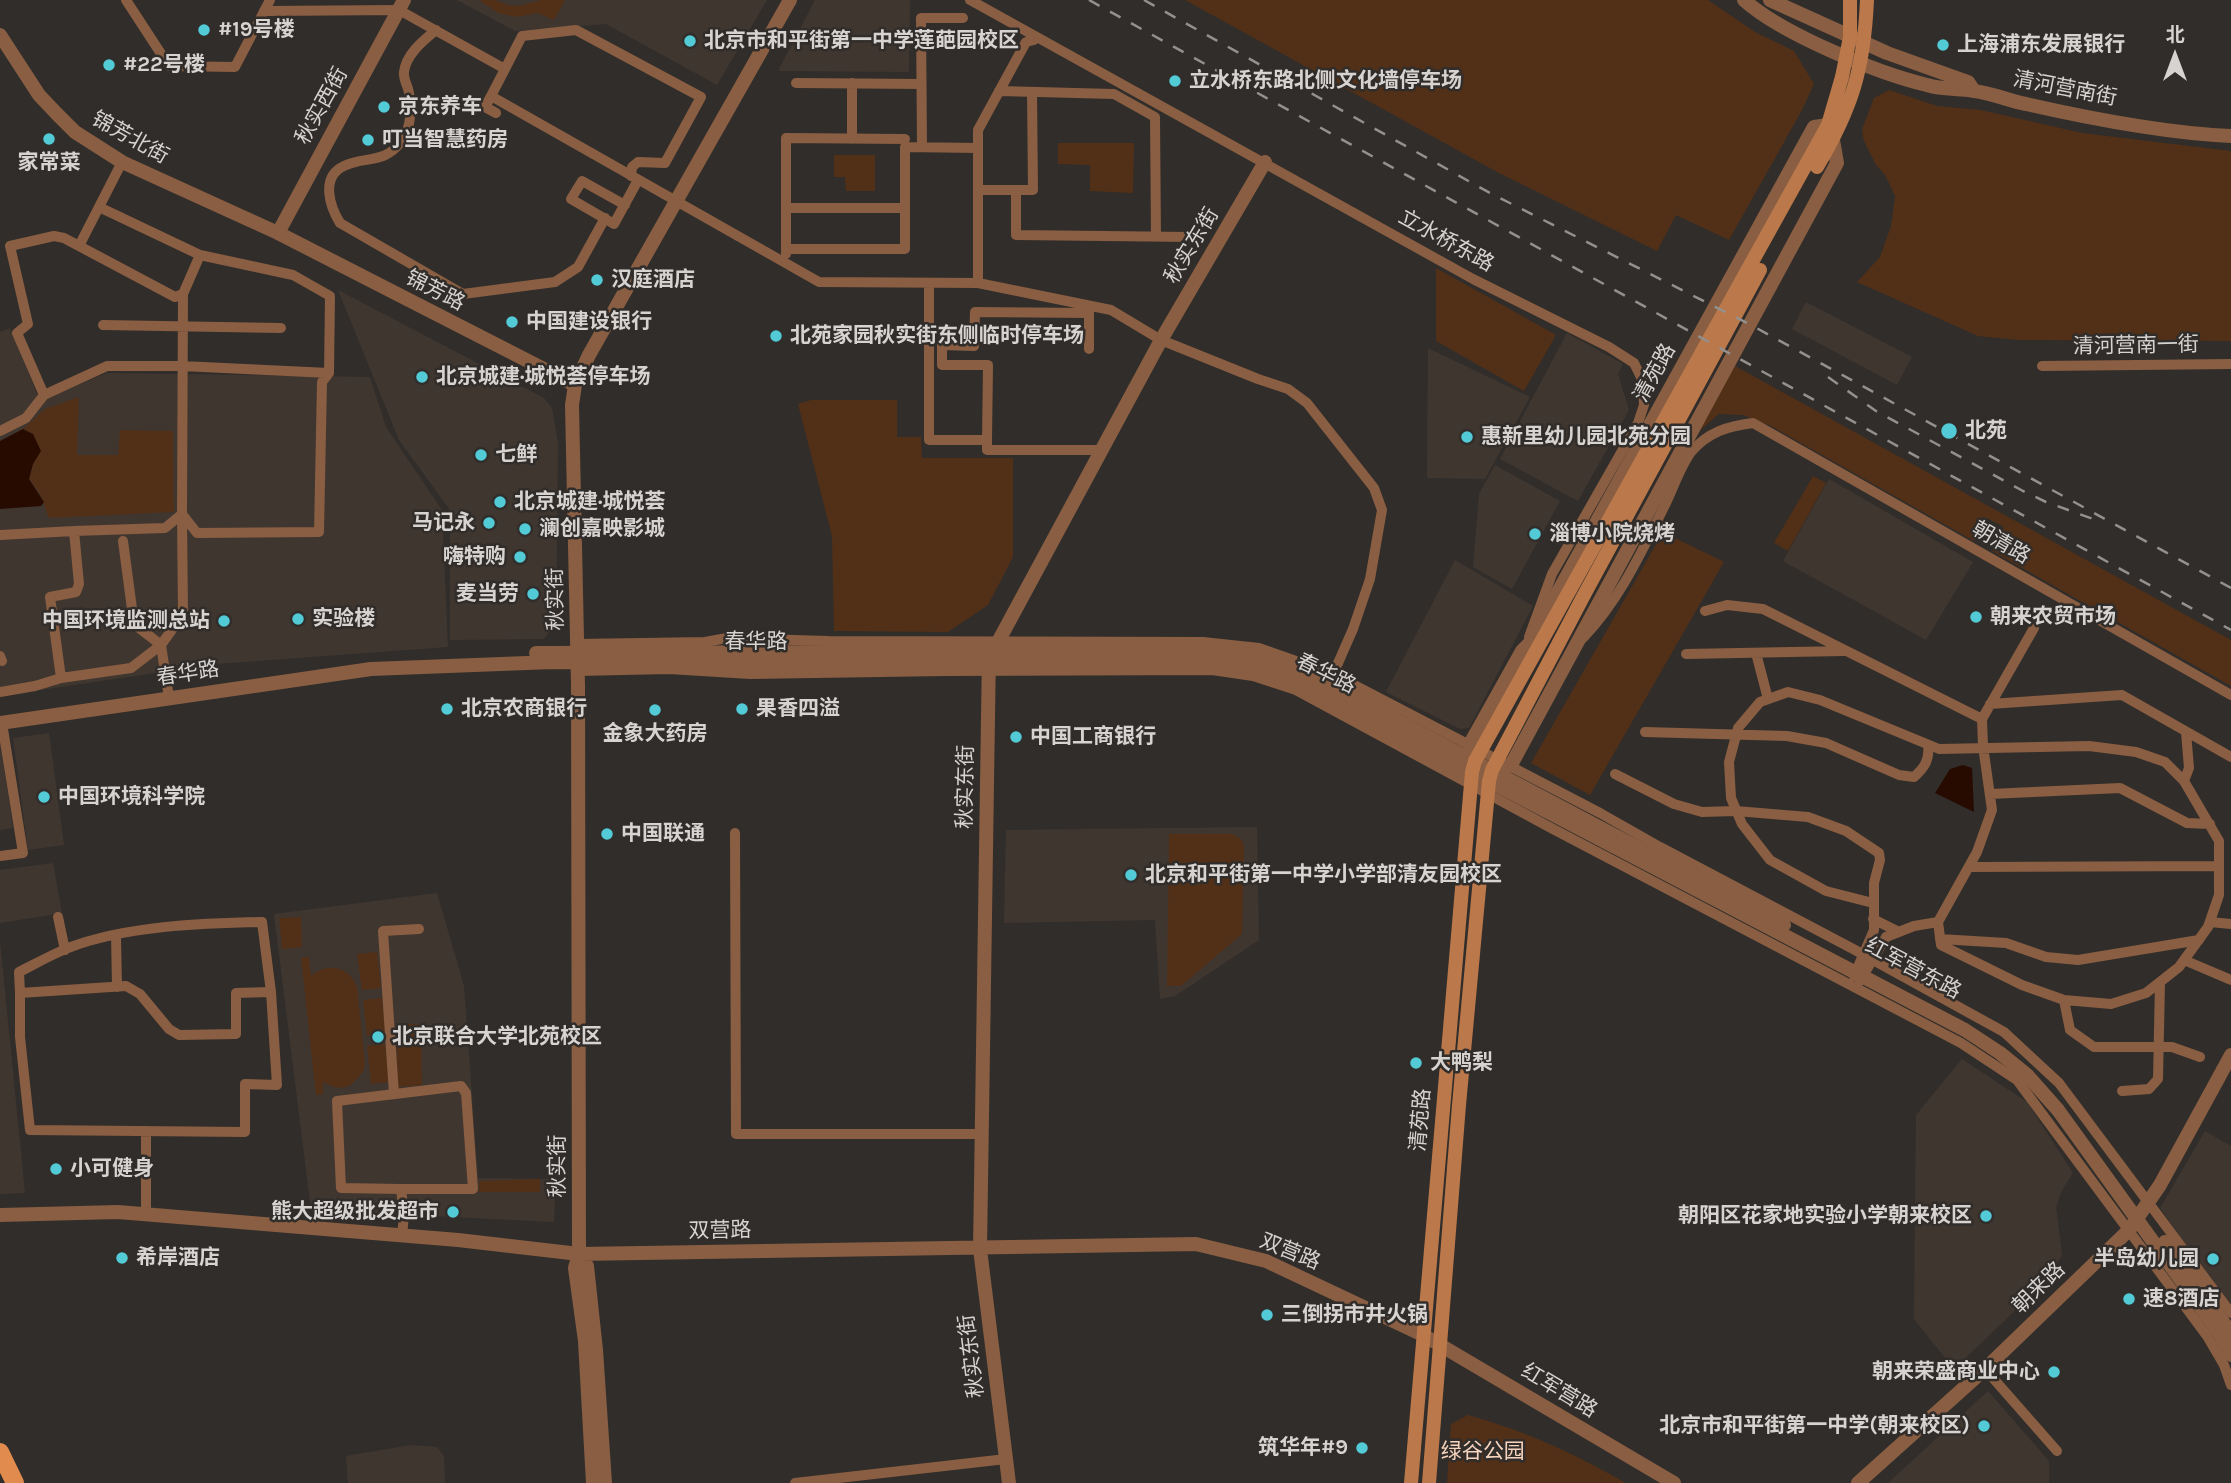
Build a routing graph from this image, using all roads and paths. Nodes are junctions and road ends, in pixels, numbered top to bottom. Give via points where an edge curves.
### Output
1 (127, 0) edge
2 (270, 0) edge
3 (790, 0) edge
4 (970, 0) edge
5 (1744, 0) edge
6 (1770, 0) edge
7 (1850, 0) edge
8 (1867, 0) edge
9 (402, 5) edge
10 (264, 11) junction
11 (963, 18) dead end
12 (436, 30) junction
13 (0, 35) edge
14 (1036, 37) junction
15 (1850, 37) junction
16 (1865, 44) junction
17 (1846, 55) junction
18 (1861, 62) junction
19 (505, 69) junction
20 (796, 83) dead end
21 (852, 83) junction
22 (921, 84) junction
23 (999, 91) junction
24 (1974, 91) junction
25 (1032, 92) junction
26 (491, 96) junction
27 (496, 113) dead end
28 (1828, 125) junction
29 (2231, 136) edge
30 (852, 139) junction
31 (1833, 140) junction
32 (905, 143) junction
33 (922, 143) junction
34 (978, 148) junction
35 (122, 162) junction
36 (1265, 162) junction
37 (634, 182) junction
38 (621, 184) dead end
39 (978, 190) junction
40 (1016, 190) junction
41 (676, 201) junction
42 (625, 205) junction
43 (99, 207) junction
44 (786, 208) junction
45 (905, 208) junction
46 (605, 218) junction
47 (278, 233) junction
48 (1156, 236) junction
49 (1191, 237) dead end
50 (0, 238) edge
51 (10, 246) junction
52 (79, 246) junction
53 (786, 249) junction
54 (200, 255) junction
55 (786, 264) junction
56 (929, 283) junction
57 (978, 283) junction
58 (183, 294) junction
59 (1089, 309) junction
60 (103, 325) dead end
61 (183, 326) junction
62 (281, 328) dead end
63 (1161, 340) junction
64 (1090, 349) dead end
65 (2231, 364) edge
66 (182, 366) junction
67 (2042, 366) dead end
68 (330, 373) junction
69 (575, 385) junction
70 (44, 395) junction
71 (0, 431) edge
72 (988, 440) junction
73 (1102, 450) junction
74 (182, 514) junction
75 (136, 529) junction
76 (110, 530) junction
77 (74, 531) junction
78 (0, 535) edge
79 (123, 541) junction
80 (1705, 611) dead end
81 (2034, 628) dead end
82 (1530, 642) junction
83 (161, 645) junction
84 (1847, 650) junction
85 (1572, 651) junction
86 (1756, 653) junction
87 (1686, 654) dead end
88 (991, 656) junction
89 (578, 657) junction
90 (1526, 672) junction
91 (61, 678) junction
92 (1331, 679) junction
93 (1532, 691) junction
94 (0, 692) edge
95 (169, 693) junction
96 (2231, 695) edge
97 (1768, 699) junction
98 (1990, 704) junction
99 (1982, 719) junction
100 (1, 720) edge
101 (1645, 732) dead end
102 (2186, 732) junction
103 (1736, 736) junction
104 (1928, 745) junction
105 (1983, 746) junction
106 (2231, 757) edge
107 (1474, 762) junction
108 (1495, 774) junction
109 (1615, 774) dead end
110 (2184, 781) junction
111 (1990, 794) junction
112 (1736, 811) junction
113 (2210, 824) junction
114 (735, 833) dead end
115 (2219, 841) junction
116 (2231, 841) edge
117 (0, 856) edge
118 (2219, 866) junction
119 (1969, 867) junction
120 (1872, 903) junction
121 (58, 917) dead end
122 (1873, 919) junction
123 (1938, 922) junction
124 (2210, 922) junction
125 (2231, 924) edge
126 (419, 929) dead end
127 (1899, 932) junction
128 (116, 936) junction
129 (1940, 939) junction
130 (2199, 940) junction
131 (65, 950) junction
132 (2184, 960) junction
133 (1862, 969) junction
134 (2231, 979) edge
135 (2160, 982) junction
136 (117, 987) junction
137 (271, 992) junction
138 (20, 993) junction
139 (2064, 1000) junction
140 (2158, 1047) junction
141 (2231, 1055) edge
142 (2200, 1057) dead end
143 (2122, 1091) dead end
144 (394, 1094) junction
145 (146, 1131) junction
146 (982, 1134) junction
147 (152, 1161) dead end
148 (152, 1182) dead end
149 (401, 1189) junction
150 (0, 1215) edge
151 (146, 1215) junction
152 (2140, 1215) junction
153 (402, 1237) junction
154 (981, 1249) junction
155 (579, 1254) junction
156 (583, 1282) junction
157 (2231, 1313) edge
158 (2231, 1333) edge
159 (1423, 1335) junction
160 (1441, 1345) junction
161 (2231, 1355) edge
162 (1985, 1369) junction
163 (2231, 1385) edge
164 (2057, 1451) dead end
165 (0, 1452) edge
166 (1006, 1459) junction
167 (15, 1483) edge
168 (593, 1483) edge
169 (605, 1483) edge
170 (795, 1483) edge
171 (1009, 1483) edge
172 (1411, 1483) edge
173 (1429, 1483) edge
174 (1674, 1483) edge
175 (1858, 1483) edge

1 - 10 street via 169,66 235,67
2 - 10 street
3 - 41 street, 秋实街
4 - 14 street, 立水桥东路
5 - 17 street, 清河营南街 via 1782,26
6 - 15 street, 清河营南街
7 - 15 main road, 清苑路
8 - 16 main road, 清苑路
9 - 10 street
9 - 12 street
9 - 47 street, 秋实西街
11 - 22 street via 921,18
12 - 19 street
12 - 46 street via 419,44 406,65 411,118 403,139 383,158 343,166 333,176 331,208 340,223 463,294 555,282 578,267
13 - 35 street, 锦芳北街 via 48,104 75,132
14 - 23 street via 1026,43
14 - 36 street, 立水桥东路
15 - 16 street, 清河营南街
15 - 17 main road, 清苑路
16 - 18 main road, 清苑路
16 - 24 street, 清河营南街 via 1968,82
17 - 18 street, 清河营南街
17 - 28 main road, 清苑路
18 - 24 street, 清河营南街 via 1927,86
18 - 31 main road, 清苑路
19 - 26 street
19 - 37 street via 522,36 576,30 701,97 665,163 638,162 632,167
20 - 21 street
21 - 22 street
21 - 30 street
22 - 33 street
23 - 25 street
23 - 34 street via 978,130
24 - 29 street, 清河营南街 via 2188,134
25 - 40 street via 1033,190
25 - 48 street via 1114,94 1155,117
26 - 27 street via 485,107
26 - 37 street
28 - 82 street, 清苑路 via 1814,127
28 - 90 main road, 清苑路
30 - 32 street
30 - 44 street via 786,138
31 - 85 street, 清苑路 via 1837,163
31 - 93 main road, 清苑路
32 - 33 street
32 - 45 street
33 - 34 street
34 - 39 street
35 - 43 street
35 - 47 street, 锦芳北街
36 - 63 street, 秋实东街
36 - 82 street, 立水桥东路 via 1634,363 1643,381 1644,405 1638,423 1552,574
37 - 38 street
37 - 41 street
37 - 42 street
39 - 40 street
39 - 57 street
40 - 48 street via 1016,235
41 - 55 street
41 - 69 street, 秋实街
42 - 46 street via 614,223
42 - 46 street via 582,180 571,200
43 - 52 street
43 - 54 street
44 - 45 street
44 - 53 street
45 - 53 street via 905,249
47 - 69 street, 锦芳路
48 - 49 street
50 - 51 street
51 - 52 street via 54,236
51 - 70 street via 28,324 17,333
52 - 58 street via 175,297
53 - 55 street
54 - 58 street
54 - 68 street via 293,275 330,296
55 - 56 street via 819,282
56 - 57 street
56 - 72 street via 929,440
57 - 59 street
58 - 61 street
59 - 63 street via 1111,310
59 - 64 street
59 - 72 street via 975,312 974,346 942,345 942,365 988,365
60 - 61 street
61 - 62 street
61 - 66 street
63 - 73 street, 秋实东街
63 - 92 street via 1288,389 1307,402 1374,488 1382,510 1370,579
65 - 67 street, 清河营南一街
66 - 68 street
66 - 70 street via 107,366
66 - 74 street
68 - 74 street via 322,382 319,532 197,533
69 - 89 street, 秋实街
70 - 71 street via 26,418
72 - 73 street via 988,450
73 - 88 street, 秋实东街
74 - 75 street via 164,528
74 - 83 street via 183,614
75 - 76 street
75 - 79 street
76 - 77 street
76 - 79 street
77 - 78 street
77 - 91 street via 79,584 76,592 50,597
79 - 83 street via 134,624
80 - 84 street via 1727,605 1763,608
81 - 98 street
82 - 90 street
82 - 107 street, 清苑路
83 - 91 street via 131,668
83 - 95 street
84 - 86 street
84 - 99 street
85 - 93 street
85 - 96 street, 朝清路 via 1602,619 1691,453 1728,426 1753,423
85 - 108 street, 清苑路
86 - 87 street
86 - 97 street
88 - 89 street, 春华路
88 - 89 street via 828,641 727,638
88 - 92 street, 春华路 via 1230,652
88 - 107 street, 春华路 via 1222,663 1268,670
88 - 146 street, 秋实东街
89 - 95 street, 春华路 via 444,656 337,664
89 - 155 street, 秋实街
90 - 107 main road, 清苑路
91 - 94 street
92 - 107 street, 春华路
93 - 108 main road, 清苑路
95 - 100 street, 春华路
97 - 103 street via 1760,702
97 - 104 street via 1788,692 1820,699
98 - 99 street
98 - 102 street via 2122,695
99 - 105 street
100 - 117 street via 23,853
101 - 103 street
102 - 106 street
102 - 110 street via 2189,768
103 - 104 street via 1787,736 1826,743 1913,778 1924,768
103 - 112 street via 1729,762
104 - 105 street via 1939,749
105 - 110 street via 2089,746 2136,752 2165,762
105 - 111 street
107 - 108 street, 红军营东路
107 - 108 street
107 - 159 main road, 清苑路
108 - 133 street, 红军营东路
108 - 133 street
108 - 160 main road, 清苑路 via 1459,1105
109 - 112 street via 1674,804 1702,812
110 - 113 street
111 - 113 street via 2120,788 2186,823
111 - 119 street via 1992,810
112 - 120 street via 1770,860 1826,891
112 - 120 street via 1808,817 1846,831 1879,853
113 - 115 street
114 - 146 street via 736,1134
115 - 116 street
115 - 118 street
118 - 119 street
118 - 124 street via 2219,895
119 - 123 street
120 - 122 street
121 - 131 street
122 - 127 street
122 - 133 street
123 - 127 street
123 - 129 street
124 - 125 street
124 - 130 street
126 - 144 street via 383,931
127 - 133 street via 1886,937
128 - 131 street
128 - 136 street
128 - 137 street via 262,922
129 - 130 street via 2006,943 2046,957 2078,960
129 - 139 street via 1941,945 1964,957
130 - 132 street
131 - 138 street via 19,972
132 - 134 street
132 - 135 street
133 - 152 street via 2017,1080
133 - 152 street, 红军营东路 via 1969,1023 2035,1070 2064,1104
135 - 139 street via 2146,993 2111,1004
135 - 140 street
136 - 137 street via 140,994 179,1035 236,1034 236,993
136 - 138 street
137 - 145 street via 277,1085 245,1084 245,1132
138 - 145 street via 30,1130
139 - 140 street via 2070,1030 2094,1047
140 - 142 street
140 - 143 street via 2158,1079 2149,1089
141 - 152 street, 朝来路
144 - 149 street via 337,1101 341,1188
144 - 149 street via 461,1086 466,1093 473,1189
145 - 151 street
146 - 154 street, 秋实东街
147 - 148 street
149 - 153 street
150 - 151 street, 双营路
151 - 153 street, 双营路
152 - 157 street
152 - 158 street, 红军营东路
152 - 161 street, 红军营东路
152 - 162 street, 朝来路
152 - 163 street
153 - 155 street, 双营路
154 - 155 street, 双营路
154 - 159 street, 双营路 via 1196,1244 1266,1261
154 - 166 street, 秋实东街
155 - 156 street, 秋实街 via 587,1266
156 - 168 street, 秋实街
156 - 169 street, 秋实街
159 - 160 street, 红军营路
159 - 172 main road, 清苑路
160 - 173 main road, 清苑路
160 - 174 street, 红军营路
162 - 164 street
162 - 175 street, 朝来路
165 - 167 main road
166 - 170 street
166 - 171 street, 秋实东街

